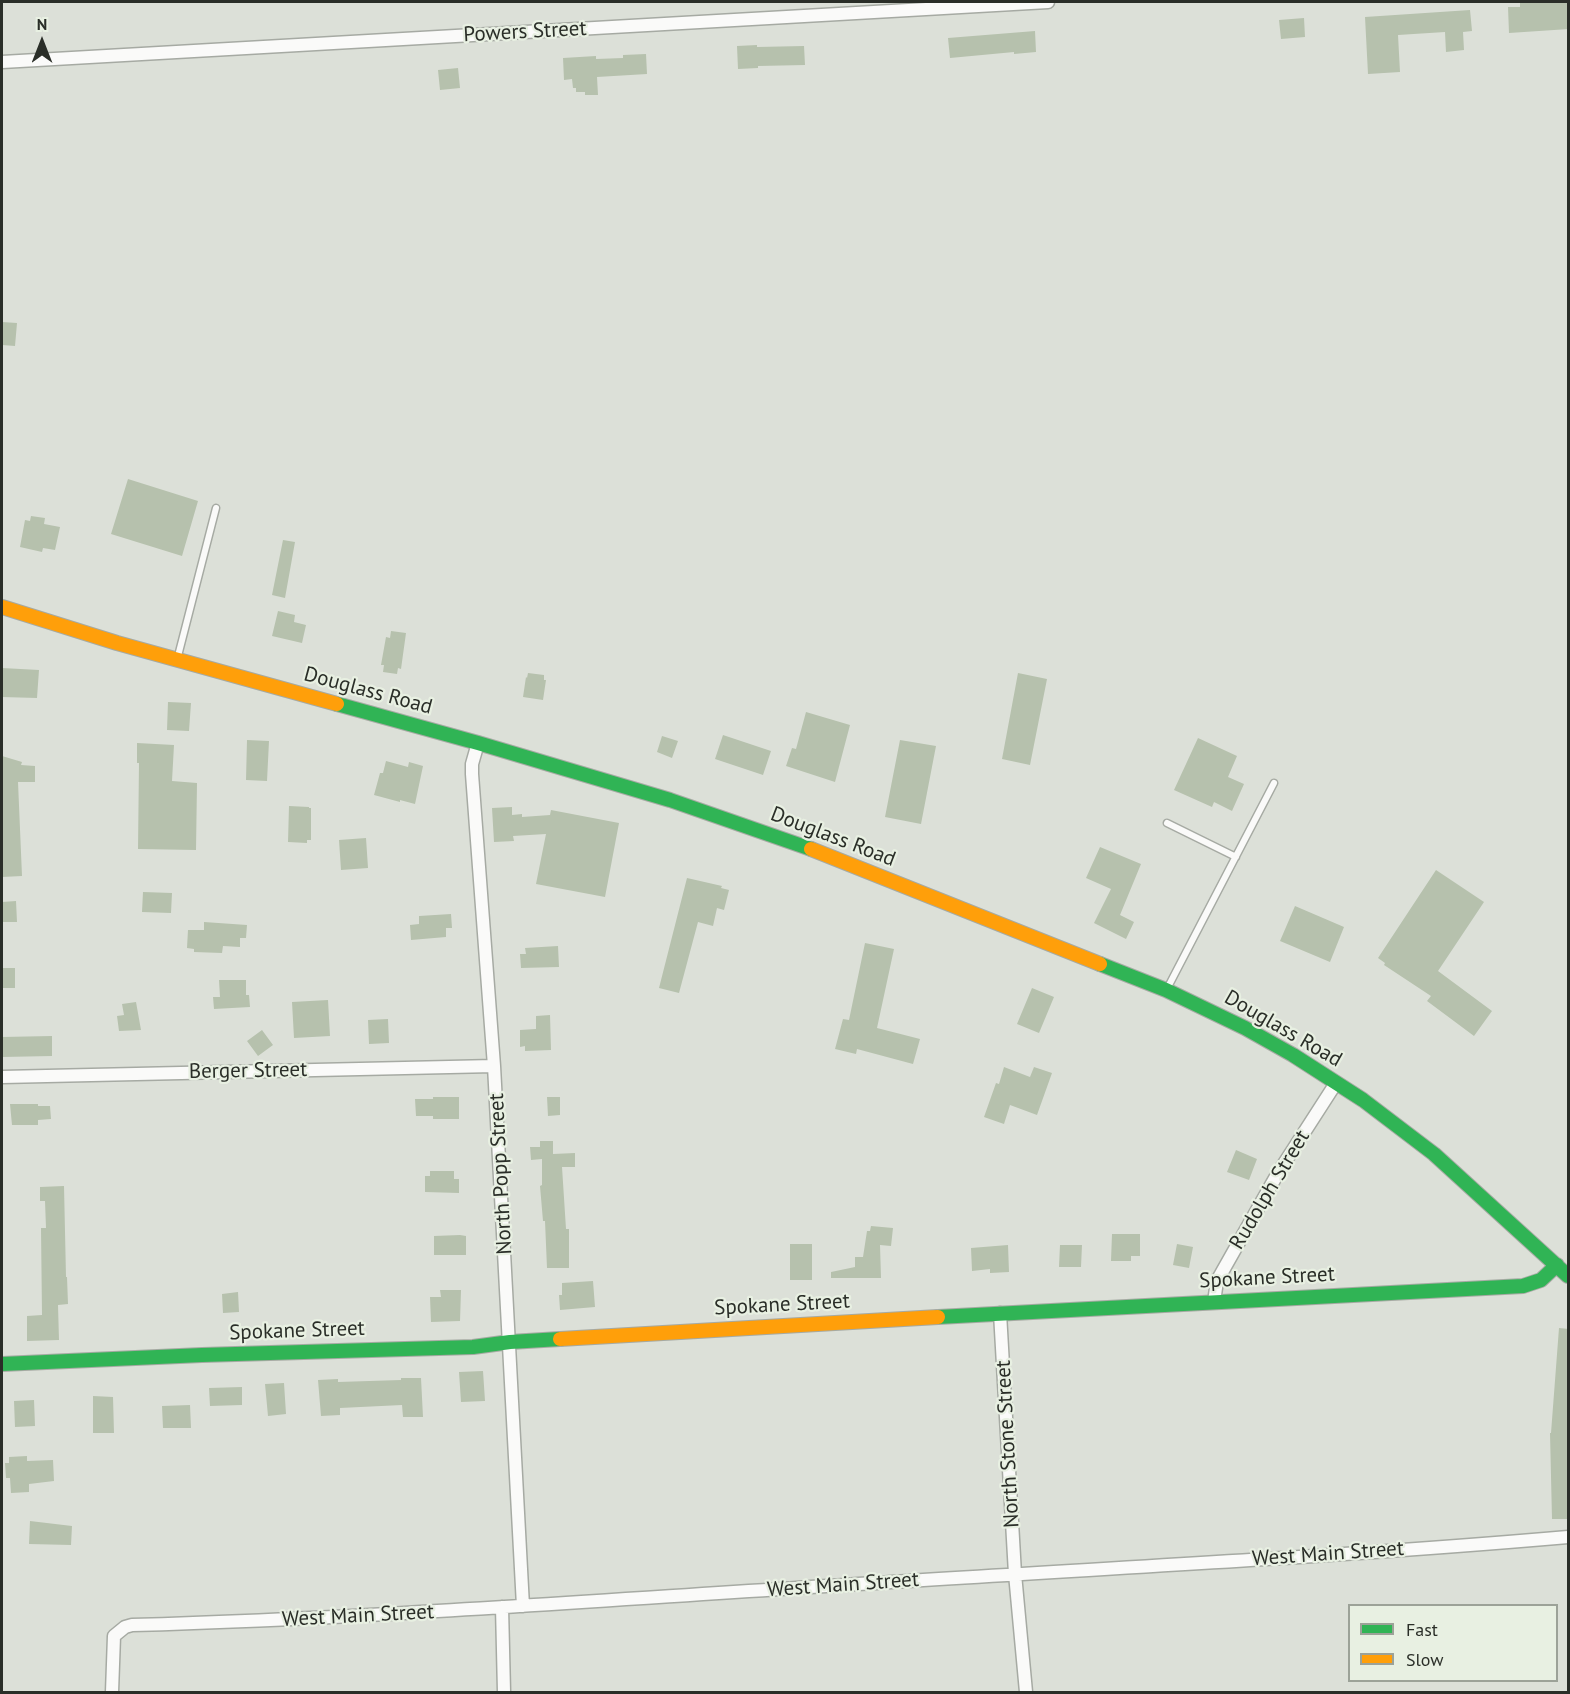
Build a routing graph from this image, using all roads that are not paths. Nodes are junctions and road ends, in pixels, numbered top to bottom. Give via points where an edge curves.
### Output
1 (1048, 2) edge
2 (2, 62) edge
3 (216, 508) dead end
4 (2, 607) edge
5 (177, 660) junction
6 (478, 743) junction
7 (1274, 783) dead end
8 (1167, 823) dead end
9 (1236, 857) junction
10 (1166, 990) junction
11 (494, 1066) junction
12 (2, 1077) edge
13 (1336, 1083) junction
14 (1557, 1265) junction
15 (1569, 1276) edge
16 (1214, 1302) junction
17 (1000, 1313) junction
18 (510, 1342) junction
19 (2, 1364) edge
20 (1569, 1537) edge
21 (1015, 1574) junction
22 (523, 1606) junction
23 (502, 1607) junction
24 (112, 1692) edge
25 (504, 1692) edge
26 (1026, 1692) edge

1 - 2 street, Powers Street
3 - 5 lane
4 - 5 main road, Douglass Road
5 - 6 main road, Douglass Road
6 - 10 main road, Douglass Road via 754,829
6 - 11 street, North Popp Street via 472,774
7 - 9 lane
8 - 9 lane
9 - 10 lane
10 - 13 main road, Douglass Road via 1245,1028
11 - 12 street, Berger Street
11 - 18 street, North Popp Street
13 - 14 main road, Douglass Road via 1434,1154
13 - 16 street, Rudolph Street via 1216,1281
14 - 15 main road, Douglass Road
14 - 16 main road, Spokane Street via 1541,1280 1523,1286
16 - 17 main road, Spokane Street
17 - 18 main road, Spokane Street
17 - 21 street, North Stone Street
18 - 19 main road, Spokane Street via 473,1347
18 - 22 street, North Popp Street
20 - 21 street, West Main Street
21 - 22 street, West Main Street
21 - 26 street, North Stone Street
22 - 23 street, West Main Street
23 - 24 street, West Main Street via 262,1622 132,1625 114,1636
23 - 25 street

